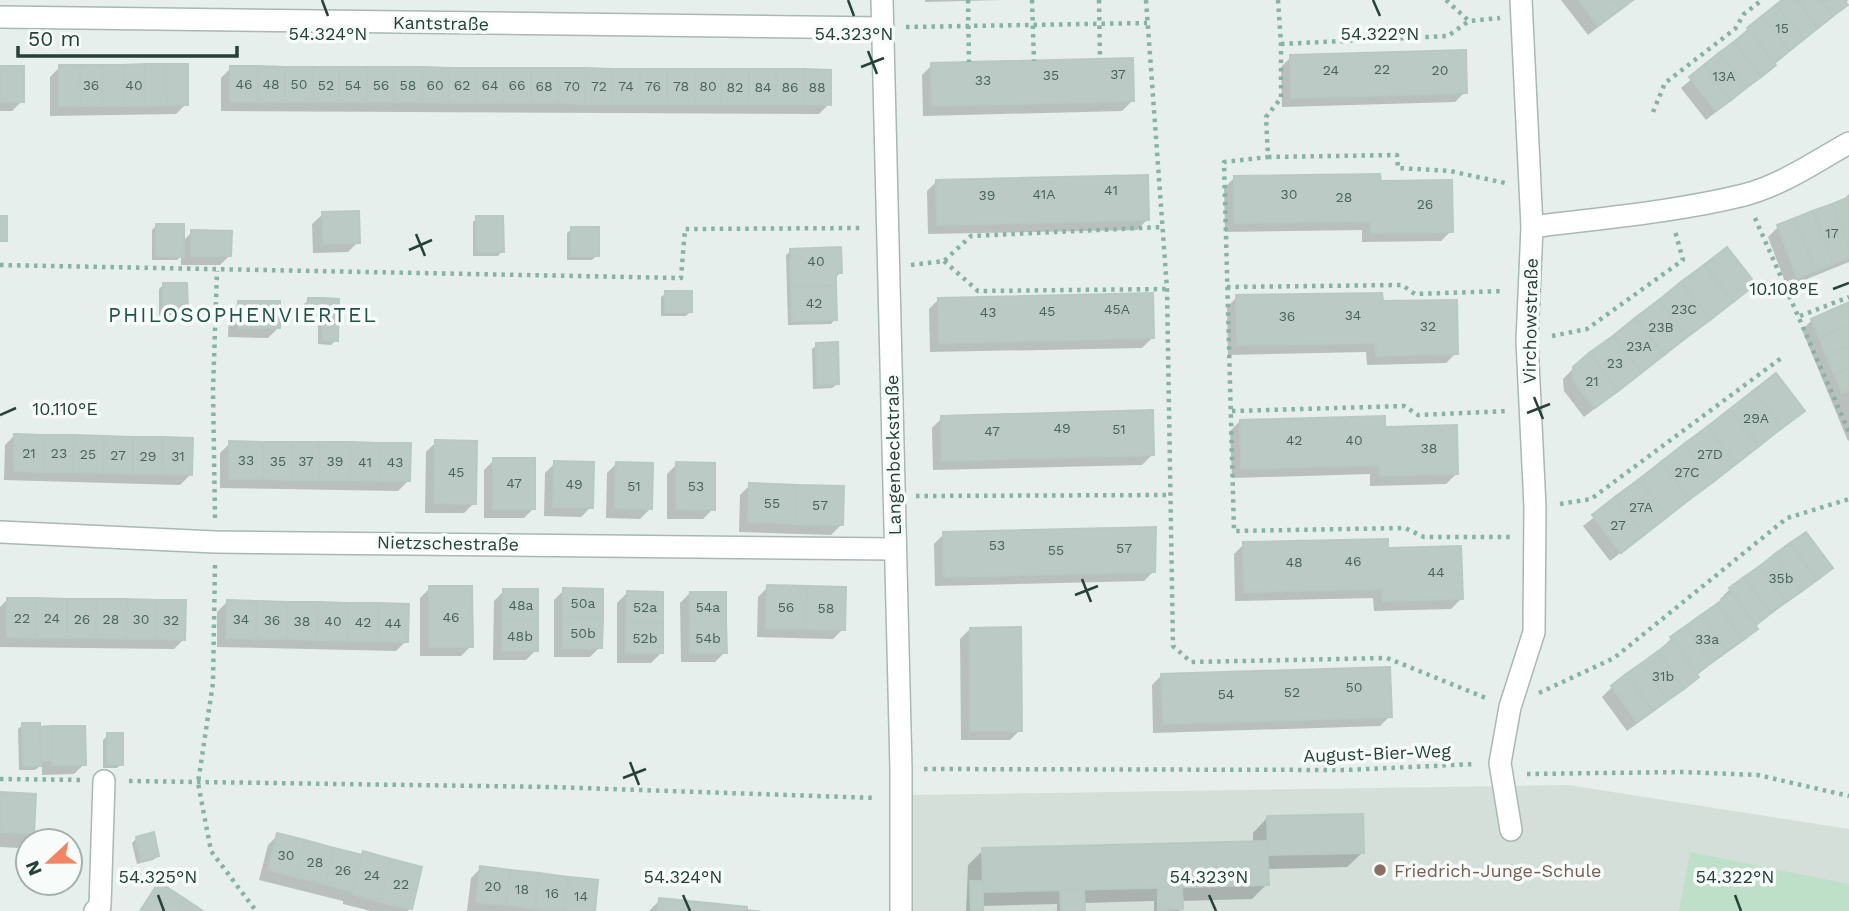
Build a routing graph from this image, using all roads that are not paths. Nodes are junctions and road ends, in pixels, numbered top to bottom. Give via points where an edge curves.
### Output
1 (882, 0) edge
2 (1521, 8) edge
3 (0, 17) edge
4 (883, 28) junction
5 (1849, 143) edge
6 (1532, 227) junction
7 (0, 532) edge
8 (895, 549) junction
9 (104, 781) dead end
10 (1511, 830) dead end
11 (95, 911) edge
12 (901, 911) edge

1 - 4 street, Langenbeckstraße
2 - 6 street, Virchowstraße
3 - 4 street, Kantstraße
4 - 8 street, Langenbeckstraße
5 - 6 street via 1785,179 1745,195 1670,210
6 - 10 street, Virchowstraße via 1527,341 1535,507 1534,632 1510,707 1500,763
7 - 8 street, Nietzschestraße via 215,542
8 - 12 street, Langenbeckstraße
9 - 11 street via 100,906

